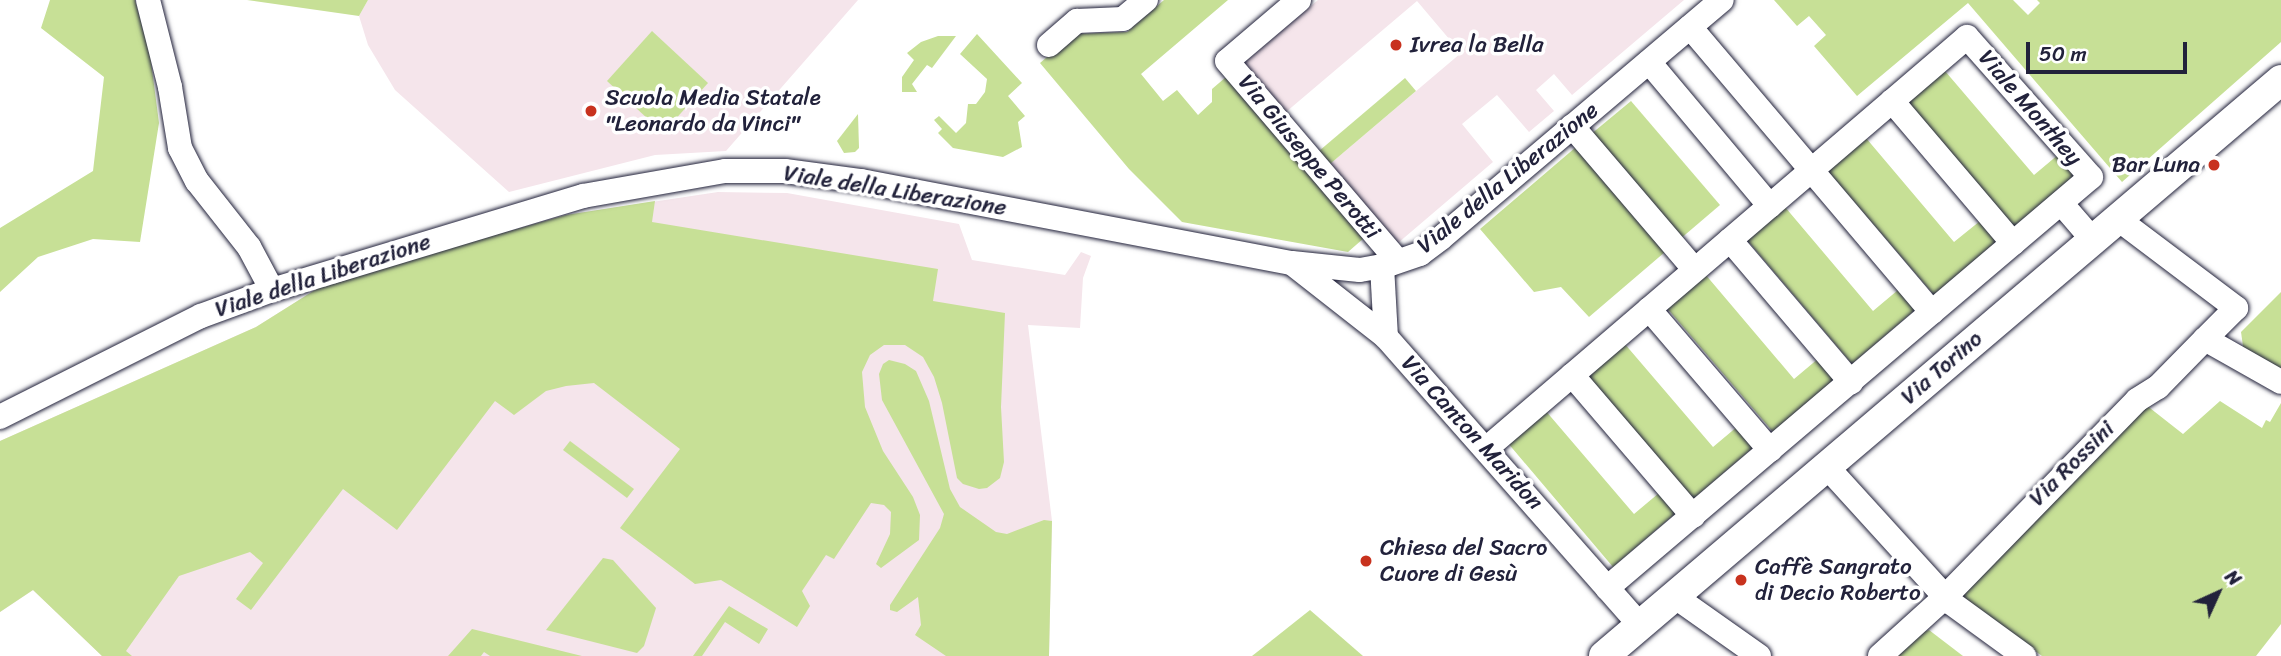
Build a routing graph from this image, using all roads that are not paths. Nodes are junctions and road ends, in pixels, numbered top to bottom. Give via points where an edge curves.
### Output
1 (148, 0) edge
2 (1146, 0) edge
3 (1299, 0) edge
4 (1722, 0) edge
5 (1690, 27) junction
6 (1049, 45) dead end
7 (1649, 62) junction
8 (2281, 80) edge
9 (1892, 101) junction
10 (1572, 127) junction
11 (1811, 170) junction
12 (2061, 203) junction
13 (1770, 206) junction
14 (2118, 219) junction
15 (1730, 240) junction
16 (2093, 240) junction
17 (2013, 243) junction
18 (1292, 263) junction
19 (1390, 264) junction
20 (1695, 270) junction
21 (272, 290) junction
22 (1649, 309) junction
23 (1932, 312) junction
24 (1386, 337) junction
25 (2205, 339) junction
26 (1572, 375) junction
27 (1851, 382) junction
28 (2281, 382) edge
29 (5, 414) edge
30 (1486, 448) junction
31 (1770, 450) junction
32 (1827, 467) junction
33 (1693, 516) junction
34 (1607, 587) junction
35 (1674, 596) junction
36 (1945, 597) junction
37 (1640, 625) junction
38 (1604, 656) edge
39 (1759, 656) edge
40 (1880, 656) edge
41 (2024, 656) edge

1 - 21 street via 180,148 197,181 249,247
2 - 6 street via 1124,19 1077,22
3 - 19 street, Via Giuseppe Perotti via 1227,61
4 - 5 street, Viale della Liberazione
5 - 7 street, Viale della Liberazione
5 - 11 street
7 - 10 street, Viale della Liberazione
7 - 13 street
8 - 14 street, Via Torino
9 - 11 street, Viale Monthey
9 - 12 street, Viale Monthey via 1968,37 2091,177
9 - 17 street
10 - 19 street, Viale della Liberazione via 1420,254
10 - 20 street
11 - 13 street, Viale Monthey
11 - 23 street
12 - 16 street
12 - 17 street, Viale Monthey
13 - 15 street, Viale Monthey
14 - 16 street, Via Torino
14 - 25 street, Via Rossini via 2236,308
15 - 20 street, Viale Monthey
15 - 27 street
16 - 32 street, Via Torino
17 - 23 street, Viale Monthey
18 - 19 street, Viale della Liberazione via 1360,270
18 - 21 street, Viale della Liberazione via 861,181 785,171 725,171 583,196
18 - 24 street, Via Canton Maridon
19 - 24 street, Via Canton Maridon
20 - 22 street, Viale Monthey
21 - 29 street, Viale della Liberazione via 201,316
22 - 26 street, Viale Monthey
22 - 31 street
23 - 27 street, Viale Monthey
24 - 30 street, Via Canton Maridon
25 - 28 street
25 - 36 street, Via Rossini via 2158,387 2137,400
26 - 30 street, Viale Monthey
26 - 33 street
27 - 31 street, Viale Monthey
30 - 34 street, Via Canton Maridon
31 - 33 street, Viale Monthey
32 - 35 street, Via Torino
32 - 36 street
33 - 34 street, Viale Monthey
34 - 37 street, Via Canton Maridon
35 - 37 street, Via Torino
35 - 39 street
36 - 40 street, Via Rossini
36 - 41 street
37 - 38 street, Via Torino

